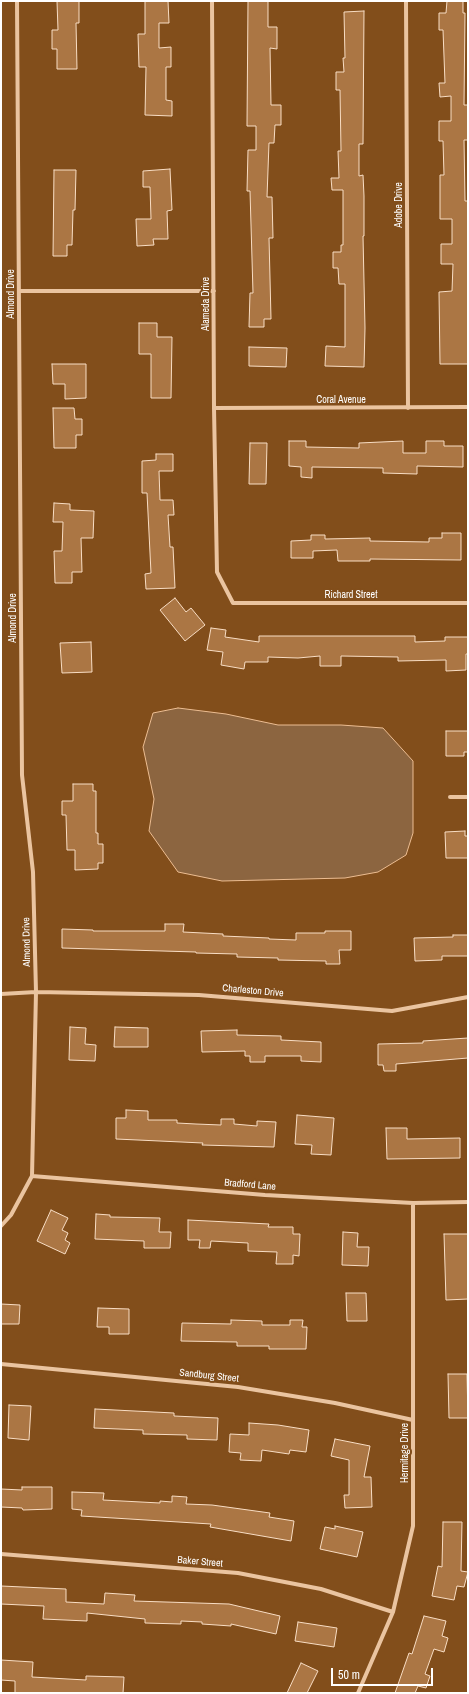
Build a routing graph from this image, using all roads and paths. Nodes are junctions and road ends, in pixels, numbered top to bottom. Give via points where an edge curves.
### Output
1 (17, 1) edge
2 (212, 1) edge
3 (406, 1) edge
4 (19, 292) junction
5 (214, 292) junction
6 (468, 407) edge
7 (214, 408) junction
8 (408, 408) junction
9 (233, 603) joint
10 (468, 603) edge
11 (450, 797) dead end
12 (468, 797) edge
13 (36, 992) junction
14 (1, 994) edge
15 (468, 997) edge
16 (32, 1176) junction
17 (468, 1202) edge
18 (413, 1203) junction
19 (1, 1226) edge
20 (1, 1364) edge
21 (413, 1420) junction
22 (1, 1554) edge
23 (393, 1612) junction
24 (358, 1693) edge

1 - 4 street, Almond Drive
2 - 5 street, Alameda Drive
3 - 8 street, Adobe Drive
4 - 5 street
4 - 13 street, Almond Drive via 22,775 33,872
5 - 7 street, Alameda Drive
6 - 8 street, Coral Avenue
7 - 8 street, Coral Avenue
7 - 9 street, Alameda Drive via 216,572
9 - 10 street, Richard Street
11 - 12 street
13 - 14 street, Charleston Drive
13 - 15 street, Charleston Drive via 199,995 392,1011
13 - 16 street, Almond Drive
16 - 18 street, Bradford Lane via 265,1195
16 - 19 street, Almond Drive
17 - 18 street, Bradford Lane
18 - 21 street, Hermitage Drive
20 - 21 street, Sandburg Street via 238,1387 335,1403
21 - 23 street, Hermitage Drive via 413,1526
22 - 23 street, Baker Street via 238,1573 321,1589
23 - 24 street, Hermitage Drive

